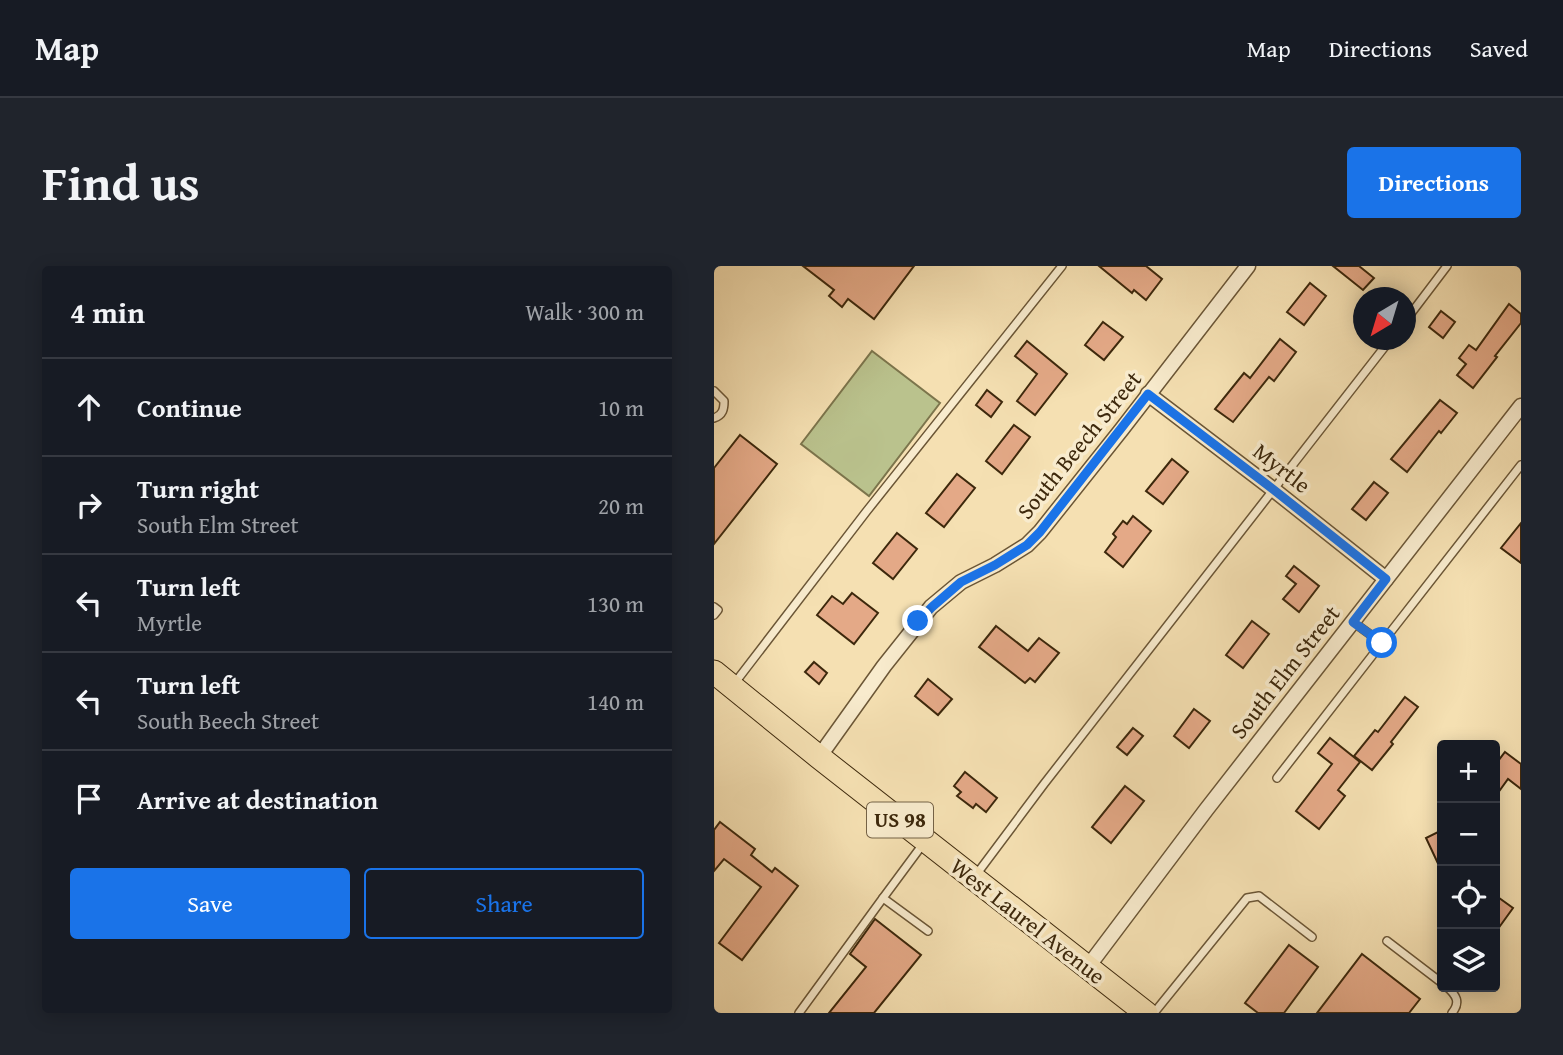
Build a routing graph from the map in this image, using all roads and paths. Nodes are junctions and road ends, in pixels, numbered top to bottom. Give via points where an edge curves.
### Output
1 (1062, 266) edge
2 (1248, 266) edge
3 (1447, 266) edge
4 (1416, 306) edge
5 (1382, 350) edge
6 (714, 391) edge
7 (1148, 394) junction
8 (1521, 406) edge
9 (714, 418) edge
10 (1521, 465) edge
11 (1274, 490) junction
12 (1386, 579) junction
13 (1353, 622) junction
14 (1382, 643) junction
15 (714, 672) edge
16 (732, 687) junction
17 (819, 757) junction
18 (1277, 778) dead end
19 (926, 841) junction
20 (973, 878) junction
21 (883, 898) junction
22 (928, 931) dead end
23 (1312, 937) dead end
24 (1387, 941) dead end
25 (1087, 968) junction
26 (1437, 979) edge
27 (1453, 992) edge
28 (799, 1013) edge
29 (1146, 1013) edge
30 (1154, 1013) edge
31 (1452, 1013) edge

1 - 16 lane
2 - 7 street, South Beech Street
3 - 4 lane
5 - 11 lane
6 - 9 lane via 724,401 724,410
7 - 11 street, Myrtle
7 - 17 street, South Beech Street via 1027,545 961,582 932,607
8 - 12 street, South Elm Street
10 - 14 lane
11 - 12 street, Myrtle
11 - 20 lane
12 - 13 street, South Elm Street
13 - 14 lane
13 - 25 street, South Elm Street
14 - 18 lane
15 - 16 main road, West Laurel Avenue / US 98
16 - 17 main road, West Laurel Avenue / US 98
17 - 19 main road, West Laurel Avenue / US 98
19 - 20 main road, West Laurel Avenue / US 98
19 - 21 lane
20 - 25 main road, West Laurel Avenue / US 98
21 - 22 lane
21 - 28 lane
23 - 30 lane via 1259,896 1247,898
24 - 26 lane
25 - 29 main road, West Laurel Avenue / US 98
27 - 31 lane via 1458,1000

